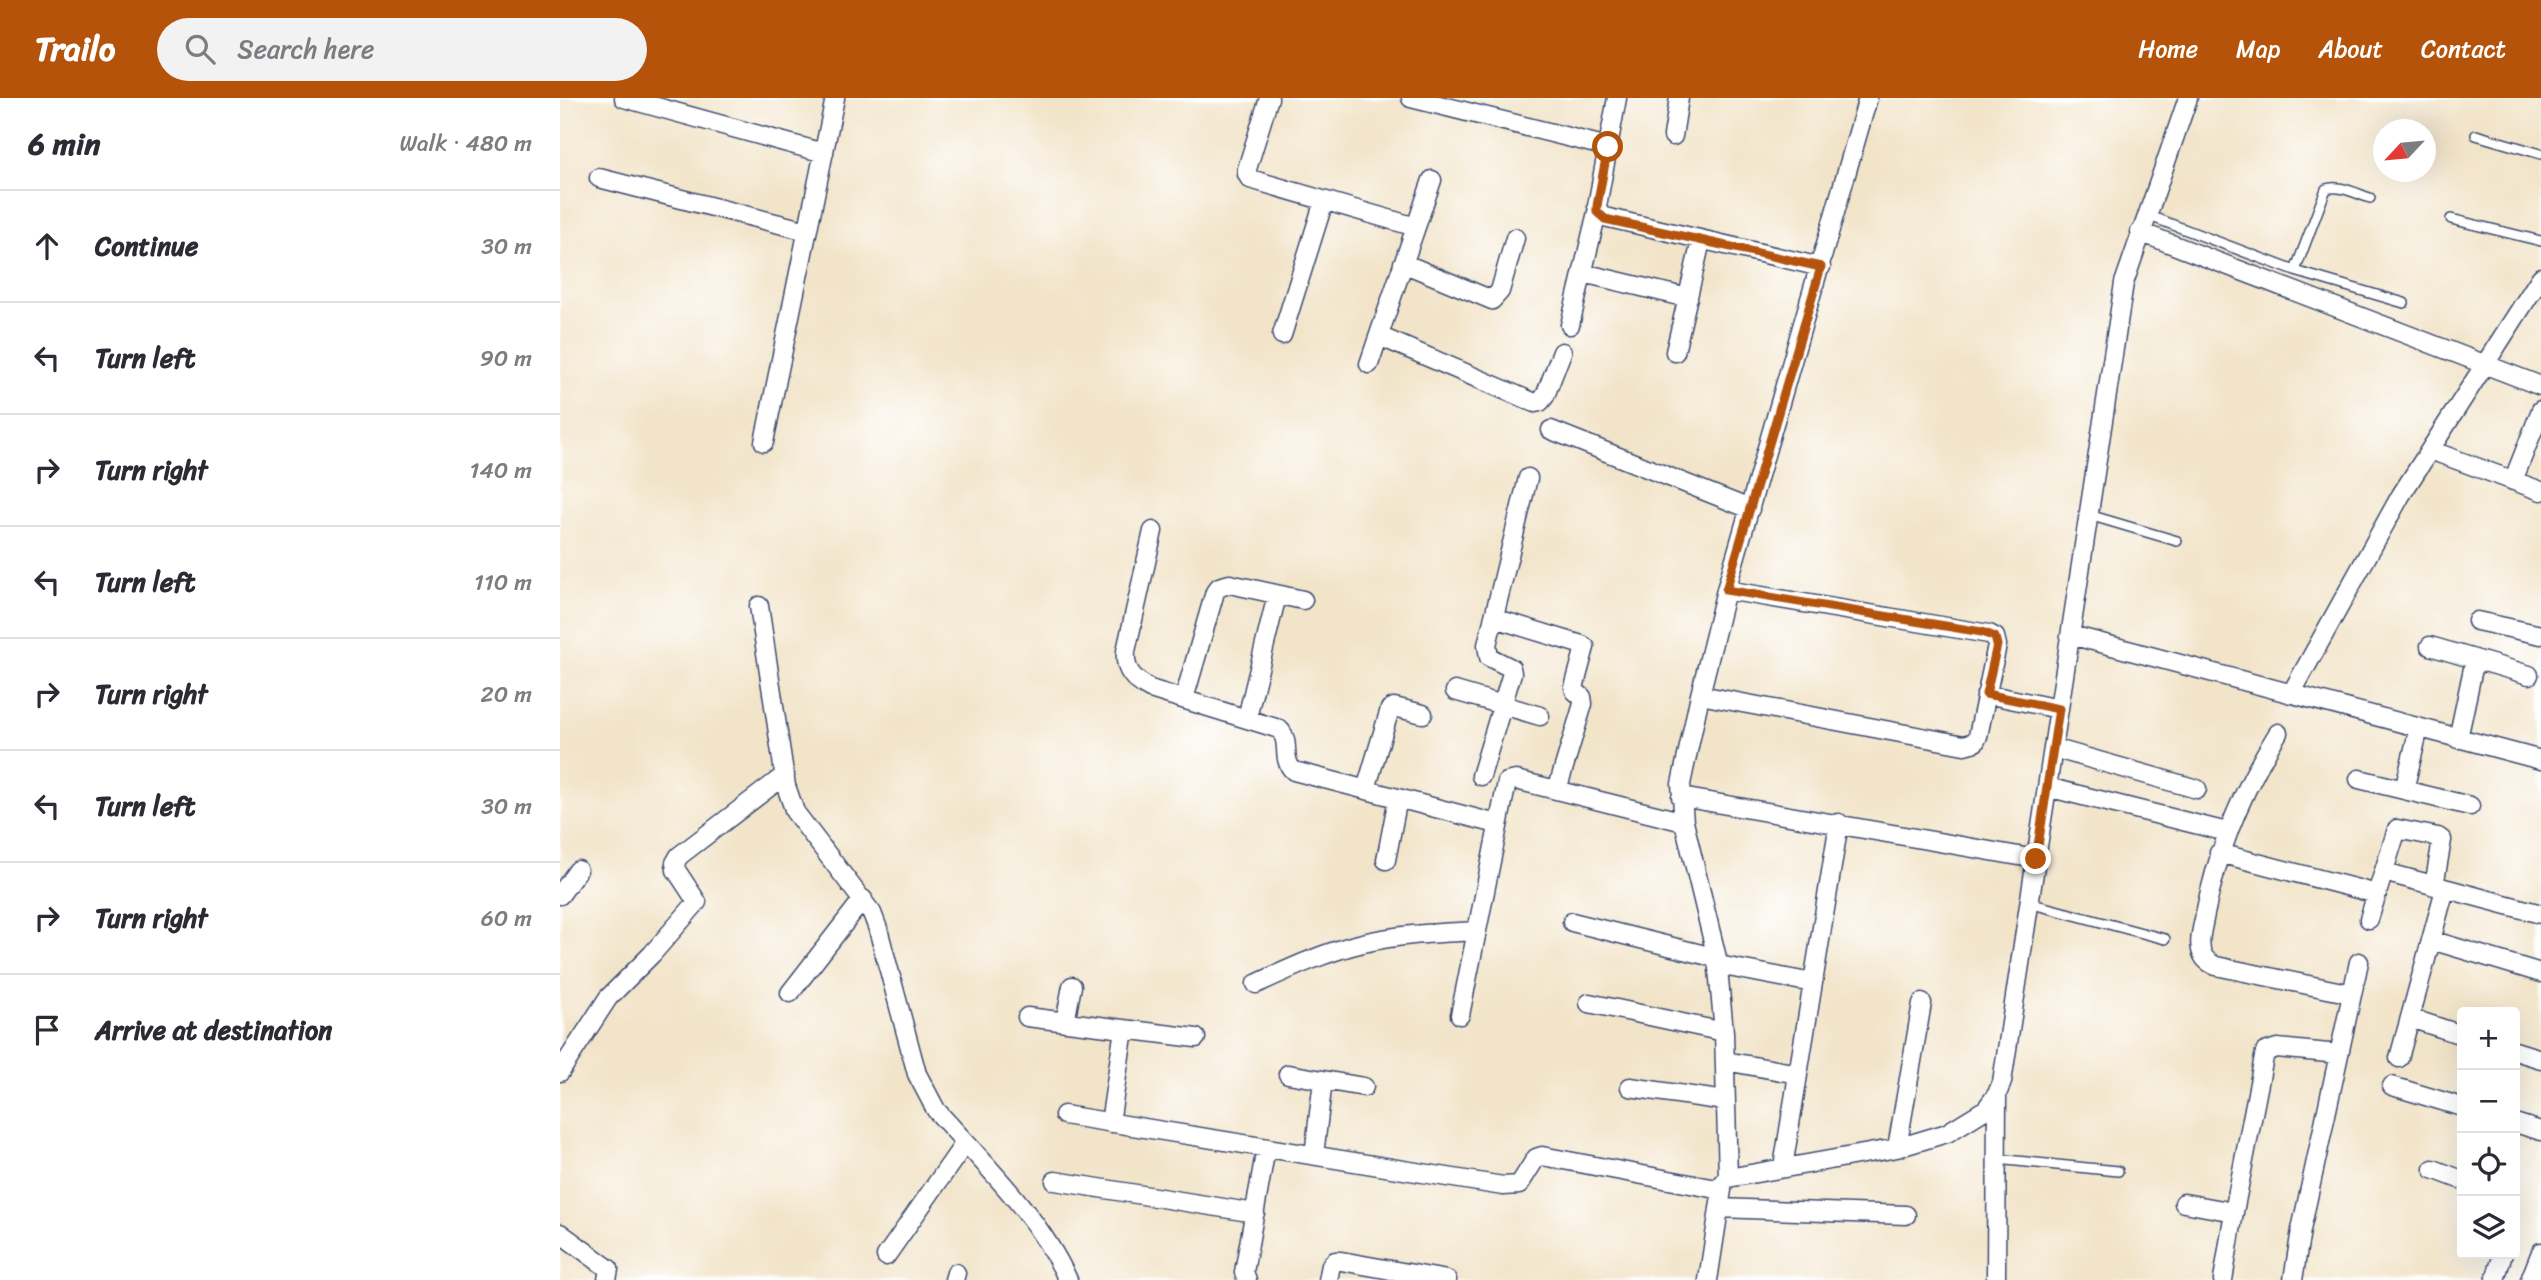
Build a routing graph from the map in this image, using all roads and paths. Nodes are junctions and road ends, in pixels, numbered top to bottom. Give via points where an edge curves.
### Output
1 (624, 98) edge
2 (835, 98) edge
3 (1269, 98) edge
4 (1411, 98) edge
5 (1617, 98) edge
6 (1679, 98) edge
7 (1868, 98) edge
8 (2188, 98) edge
9 (2476, 135) dead end
10 (1673, 136) dead end
11 (1608, 147) junction
12 (824, 153) junction
13 (2541, 154) edge
14 (599, 178) dead end
15 (1432, 180) dead end
16 (2370, 198) dead end
17 (1324, 201) junction
18 (1597, 212) junction
19 (2147, 215) junction
20 (2451, 219) dead end
21 (1416, 228) junction
22 (807, 231) junction
23 (2140, 232) junction
24 (1515, 238) dead end
25 (1702, 241) junction
26 (2541, 241) edge
27 (1403, 264) junction
28 (1821, 267) junction
29 (2295, 271) junction
30 (1583, 273) junction
31 (2541, 277) edge
32 (1688, 298) junction
33 (2404, 303) dead end
34 (1570, 325) dead end
35 (1282, 335) dead end
36 (1379, 336) junction
37 (1562, 352) dead end
38 (1675, 352) dead end
39 (1370, 364) dead end
40 (2483, 364) junction
41 (2541, 386) edge
42 (2541, 410) edge
43 (1551, 430) dead end
44 (764, 442) dead end
45 (2430, 450) junction
46 (1528, 478) dead end
47 (2513, 481) junction
48 (2541, 491) edge
49 (1750, 509) junction
50 (2089, 515) junction
51 (1153, 531) dead end
52 (2177, 541) dead end
53 (1726, 590) junction
54 (1277, 595) junction
55 (1303, 600) dead end
56 (759, 606) dead end
57 (1494, 618) junction
58 (2477, 621) dead end
59 (2071, 635) junction
60 (2541, 635) edge
61 (2430, 646) dead end
62 (2475, 659) junction
63 (2529, 675) dead end
64 (1455, 691) dead end
65 (1986, 694) junction
66 (2291, 694) junction
67 (1700, 695) junction
68 (1184, 699) junction
69 (1502, 705) junction
70 (2059, 709) junction
71 (1423, 713) dead end
72 (1539, 716) dead end
73 (1247, 718) junction
74 (2418, 729) junction
75 (2278, 733) dead end
76 (2458, 739) junction
77 (2053, 748) junction
78 (2541, 760) edge
79 (785, 775) junction
80 (1481, 776) dead end
81 (2359, 779) dead end
82 (2048, 787) junction
83 (1366, 789) junction
84 (2196, 789) dead end
85 (1557, 790) junction
86 (2404, 790) junction
87 (1681, 797) junction
88 (1398, 798) junction
89 (2470, 806) dead end
90 (1684, 822) junction
91 (1839, 823) junction
92 (1497, 824) junction
93 (2227, 832) junction
94 (2219, 853) junction
95 (2036, 859) junction
96 (1386, 860) dead end
97 (578, 870) dead end
98 (2384, 872) junction
99 (2440, 887) junction
100 (2377, 894) junction
101 (560, 895) edge
102 (863, 899) junction
103 (2029, 903) junction
104 (2541, 914) edge
105 (2369, 919) dead end
106 (1572, 922) dead end
107 (1476, 932) junction
108 (2165, 939) dead end
109 (2431, 940) junction
110 (1718, 962) junction
111 (2359, 962) dead end
112 (2541, 973) edge
113 (1813, 983) junction
114 (1256, 984) dead end
115 (1072, 986) dead end
116 (790, 992) dead end
117 (2352, 994) junction
118 (1589, 1003) dead end
119 (1922, 1003) dead end
120 (1460, 1014) dead end
121 (1027, 1017) dead end
122 (2410, 1018) junction
123 (1065, 1022) junction
124 (1124, 1029) junction
125 (1724, 1032) junction
126 (2457, 1033) edge
127 (1196, 1038) dead end
128 (2520, 1053) edge
129 (2339, 1055) junction
130 (2399, 1058) dead end
131 (2541, 1059) edge
132 (1725, 1061) junction
133 (560, 1072) edge
134 (1288, 1074) dead end
135 (1798, 1074) junction
136 (1323, 1080) junction
137 (2392, 1086) dead end
138 (1364, 1087) dead end
139 (1630, 1087) dead end
140 (1997, 1094) junction
141 (1725, 1101) junction
142 (2457, 1106) edge
143 (1064, 1115) dead end
144 (1110, 1122) junction
145 (2520, 1125) edge
146 (2541, 1131) edge
147 (965, 1143) junction
148 (1266, 1148) junction
149 (1897, 1148) junction
150 (1314, 1155) junction
151 (1996, 1159) junction
152 (1783, 1167) junction
153 (2433, 1169) dead end
154 (2118, 1171) dead end
155 (2457, 1178) edge
156 (1055, 1181) dead end
157 (1723, 1192) junction
158 (2184, 1203) dead end
159 (2234, 1212) junction
160 (1255, 1213) junction
161 (1906, 1215) dead end
162 (560, 1233) edge
163 (2541, 1252) edge
164 (886, 1256) dead end
165 (2501, 1259) edge
166 (607, 1280) edge
167 (1068, 1280) edge
168 (1247, 1280) edge
169 (1328, 1280) edge
170 (1447, 1280) edge
171 (1708, 1280) edge
172 (1996, 1280) edge
173 (2223, 1280) edge
174 (2293, 1280) edge
175 (2495, 1280) edge
176 (2530, 1280) edge

1 - 12 street
2 - 12 street
3 - 17 street via 1247,174 1257,182
4 - 11 street
5 - 11 street
6 - 10 street
7 - 28 street
8 - 19 street
9 - 13 lane
11 - 18 street
12 - 22 street
14 - 22 street
15 - 21 street
16 - 29 lane via 2340,188 2326,190
17 - 21 street
17 - 35 street
18 - 25 street via 1605,219
18 - 30 street
19 - 23 street
19 - 29 lane
20 - 26 lane
21 - 27 street
22 - 44 street
23 - 40 street
23 - 50 street via 2124,283
24 - 27 street via 1500,291 1492,300
25 - 28 street
25 - 32 street
27 - 36 street
28 - 49 street
29 - 33 lane
30 - 32 street
30 - 34 street
31 - 40 street
32 - 38 street
36 - 37 street via 1535,402 1545,396
36 - 39 street
40 - 41 street
40 - 45 street
42 - 47 street
43 - 49 street
45 - 47 street
45 - 66 street
46 - 57 street
47 - 48 street
49 - 53 street
50 - 52 lane
50 - 59 street
51 - 68 street via 1125,661 1136,681
53 - 65 street via 1989,634 1997,645
53 - 67 street
54 - 55 street
54 - 68 street via 1230,584 1219,587
54 - 73 street
56 - 79 street
57 - 69 street via 1487,652 1507,664 1512,673
57 - 85 street via 1585,647 1574,688 1583,704
58 - 60 street
59 - 66 street
59 - 70 street
61 - 62 street
62 - 63 street
62 - 76 street
64 - 69 street
65 - 67 street via 1978,736 1970,745
65 - 70 street
66 - 74 street
67 - 87 street
68 - 73 street
69 - 72 street
69 - 80 street
70 - 77 street
71 - 83 street via 1390,709
73 - 83 street via 1284,734 1288,766 1294,771
74 - 76 street
74 - 86 street
75 - 93 street
76 - 78 street
77 - 82 street
77 - 84 street
79 - 102 street via 795,812
79 - 133 street via 679,856 676,870 697,902 608,998
81 - 86 street
82 - 93 street
82 - 95 street
83 - 88 street
85 - 90 street
85 - 92 street via 1511,779 1505,786
86 - 89 street
87 - 90 street
87 - 91 street
88 - 92 street
88 - 96 street
90 - 110 street
91 - 95 street
91 - 113 street
92 - 107 street
93 - 94 street
94 - 100 street
94 - 117 street via 2201,934 2200,948 2208,962
95 - 103 street
97 - 101 street
98 - 99 street
98 - 99 street via 2397,830 2438,837 2443,842
98 - 100 street
99 - 104 street
99 - 109 street
100 - 105 street
102 - 116 street
102 - 147 street via 878,929 917,1074 936,1110
103 - 108 lane
103 - 140 street
106 - 110 street
107 - 114 street via 1419,934 1363,943 1308,960
107 - 120 street
109 - 112 street
109 - 122 street
110 - 113 street
110 - 125 street
111 - 117 street
113 - 135 street
115 - 123 street
117 - 129 street
118 - 125 street
119 - 149 street
121 - 123 street
122 - 126 street
122 - 130 street
123 - 124 street
124 - 127 street
124 - 144 street
125 - 132 street
128 - 131 street
129 - 159 street via 2277,1048 2265,1052
129 - 174 street
132 - 135 street
132 - 141 street
134 - 136 street
135 - 152 street
136 - 138 street
136 - 150 street
137 - 142 street
139 - 141 street
140 - 149 street via 1986,1109 1947,1133
140 - 151 street
141 - 157 street
143 - 144 street
144 - 148 street
145 - 146 street
147 - 164 street
147 - 167 street via 1030,1218
148 - 150 street
148 - 160 street
149 - 152 street
150 - 157 street via 1512,1186 1524,1181 1531,1165 1542,1156
151 - 154 lane
151 - 172 street
152 - 157 street
153 - 155 street
156 - 160 street
157 - 161 street
157 - 171 street
158 - 159 street
159 - 173 street
160 - 168 street via 1244,1272
162 - 166 street via 609,1269
163 - 176 street
165 - 175 street
169 - 170 street via 1331,1265 1341,1261

